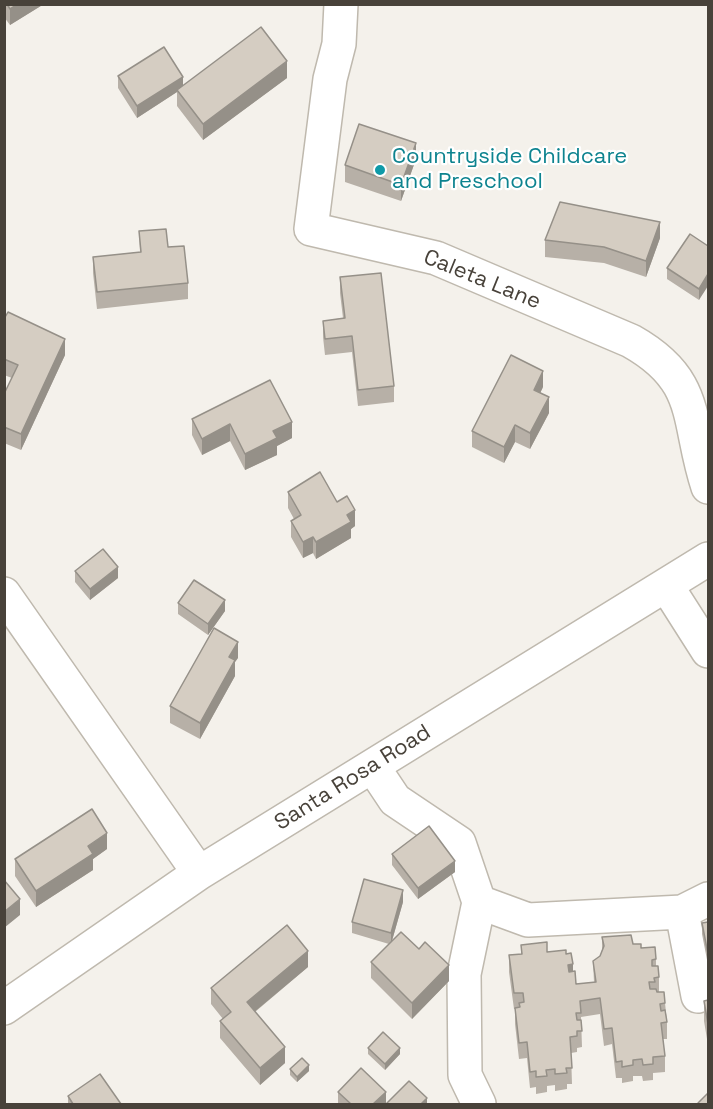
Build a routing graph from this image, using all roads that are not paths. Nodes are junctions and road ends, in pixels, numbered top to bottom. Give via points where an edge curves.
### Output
1 (341, 4) edge
2 (708, 487) edge
3 (708, 559) edge
4 (666, 585) junction
5 (4, 594) edge
6 (708, 651) edge
7 (372, 766) junction
8 (199, 873) junction
9 (479, 902) junction
10 (695, 905) edge
11 (698, 996) dead end
12 (4, 1008) edge
13 (478, 1104) edge

1 - 2 street, Caleta Lane via 339,44 330,79 311,229 436,258 650,352 669,369 692,410
3 - 4 street, Santa Rosa Road
4 - 6 street
4 - 7 street, Santa Rosa Road
5 - 8 street
7 - 8 street, Santa Rosa Road
7 - 9 street via 394,800 459,843
8 - 12 street, Santa Rosa Road
9 - 10 street via 528,920
9 - 13 street via 464,974 465,1074
10 - 11 street

